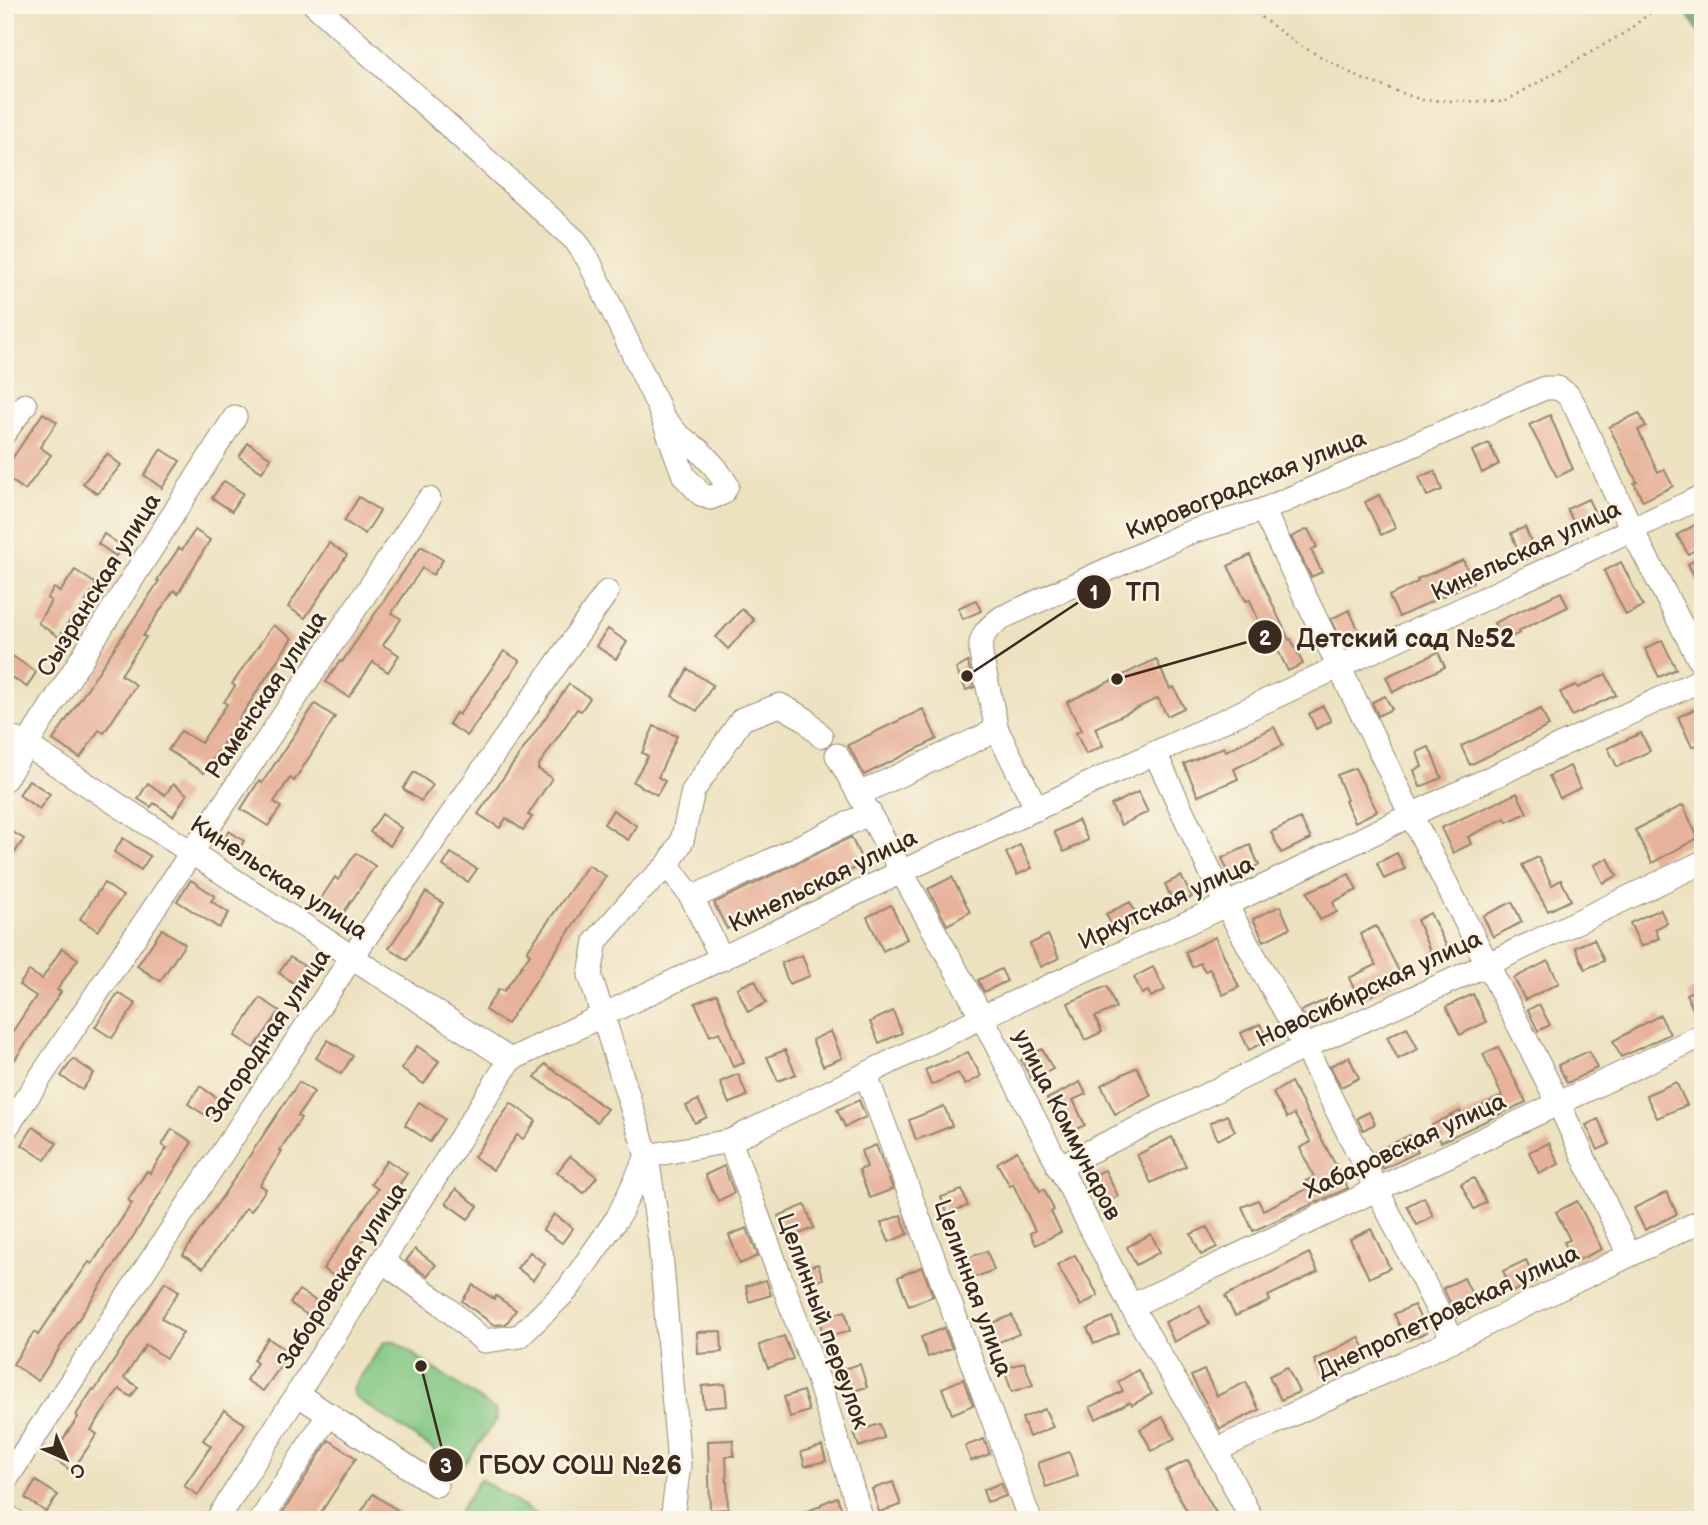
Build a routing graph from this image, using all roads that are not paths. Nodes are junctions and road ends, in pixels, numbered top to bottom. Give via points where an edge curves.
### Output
1 (315, 5) edge
2 (25, 405) dead end
3 (662, 416) dead end
4 (235, 417) dead end
5 (5, 432) edge
6 (1703, 496) edge
7 (429, 499) dead end
8 (1263, 510) junction
9 (1632, 530) junction
10 (607, 592) dead end
11 (1340, 667) junction
12 (1703, 667) edge
13 (1703, 679) edge
14 (997, 730) junction
15 (5, 734) edge
16 (821, 736) dead end
17 (28, 746) junction
18 (1155, 753) junction
19 (837, 755) dead end
20 (5, 779) edge
21 (865, 803) junction
22 (1037, 808) junction
23 (1411, 815) junction
24 (191, 853) junction
25 (1703, 862) edge
26 (668, 866) junction
27 (901, 872) junction
28 (692, 898) junction
29 (1226, 905) junction
30 (352, 957) junction
31 (722, 958) junction
32 (1488, 964) junction
33 (603, 1016) junction
34 (982, 1017) junction
35 (1703, 1035) edge
36 (1305, 1047) junction
37 (510, 1059) junction
38 (866, 1075) junction
39 (1559, 1102) junction
40 (5, 1130) edge
41 (730, 1140) junction
42 (647, 1156) junction
43 (1058, 1167) junction
44 (1376, 1188) junction
45 (1703, 1220) edge
46 (1629, 1255) junction
47 (382, 1261) junction
48 (1131, 1306) junction
49 (1453, 1340) junction
50 (297, 1394) junction
51 (328, 1414) junction
52 (1216, 1450) junction
53 (5, 1481) edge
54 (436, 1485) dead end
55 (5, 1515) edge
56 (13, 1520) edge
57 (217, 1520) edge
58 (261, 1520) edge
59 (672, 1520) edge
60 (862, 1520) edge
61 (1030, 1520) edge
62 (1252, 1520) edge

1 - 3 street via 576,241 659,408 684,476 710,498 723,493 727,485 715,467
2 - 5 street
4 - 17 street, Сызранская улица
6 - 9 street, Кинельская улица
7 - 24 street, Раменская улица
8 - 9 street, Кировоградская улица via 1545,388 1558,388 1575,406
8 - 11 street
8 - 14 street, Кировоградская улица via 1188,533 1001,618 985,630 981,654
9 - 11 street, Кинельская улица
9 - 12 street
10 - 30 street, Загородная улица
11 - 18 street, Кинельская улица
11 - 23 street
13 - 23 street, Иркутская улица
14 - 21 street
14 - 22 street, Кировоградская улица
15 - 17 street, Кинельская улица
16 - 26 street via 805,719 780,705 743,719 694,791 682,841
17 - 20 street, Сызранская улица
17 - 24 street, Кинельская улица
18 - 22 street, Кинельская улица
18 - 29 street
19 - 21 street, улица Коммунаров
21 - 27 street, улица Коммунаров
21 - 28 street
22 - 27 street, Кинельская улица
23 - 29 street, Иркутская улица
23 - 32 street
24 - 30 street, Кинельская улица
24 - 40 street, Раменская улица
25 - 32 street, Новосибирская улица
26 - 28 street
26 - 33 street via 596,941 590,975
27 - 31 street, Кинельская улица
27 - 34 street, улица Коммунаров
28 - 31 street
29 - 34 street, Иркутская улица
29 - 36 street
30 - 37 street, Кинельская улица
30 - 53 street, Загородная улица
31 - 33 street, Кинельская улица
32 - 36 street, Новосибирская улица
32 - 39 street
33 - 37 street, Кинельская улица
33 - 42 street
34 - 38 street, Иркутская улица
34 - 43 street, улица Коммунаров
35 - 39 street, Хабаровская улица
36 - 43 street, Новосибирская улица
36 - 44 street
37 - 47 street, Заборовская улица
38 - 41 street, Иркутская улица
38 - 61 street, Целинная улица
39 - 44 street, Хабаровская улица
39 - 46 street
41 - 42 street, Иркутская улица
41 - 60 street, Целинный переулок via 818,1379
42 - 47 street via 618,1217 568,1289 520,1336 484,1341
42 - 59 street via 660,1241 679,1465
43 - 48 street, улица Коммунаров
44 - 48 street, Хабаровская улица
44 - 49 street
45 - 46 street, Днепропетровская улица
46 - 49 street, Днепропетровская улица
47 - 50 street, Заборовская улица
48 - 52 street, улица Коммунаров
49 - 52 street, Днепропетровская улица
50 - 51 street
50 - 57 street, Заборовская улица
51 - 54 street
51 - 58 street
52 - 62 street, улица Коммунаров
55 - 56 street

